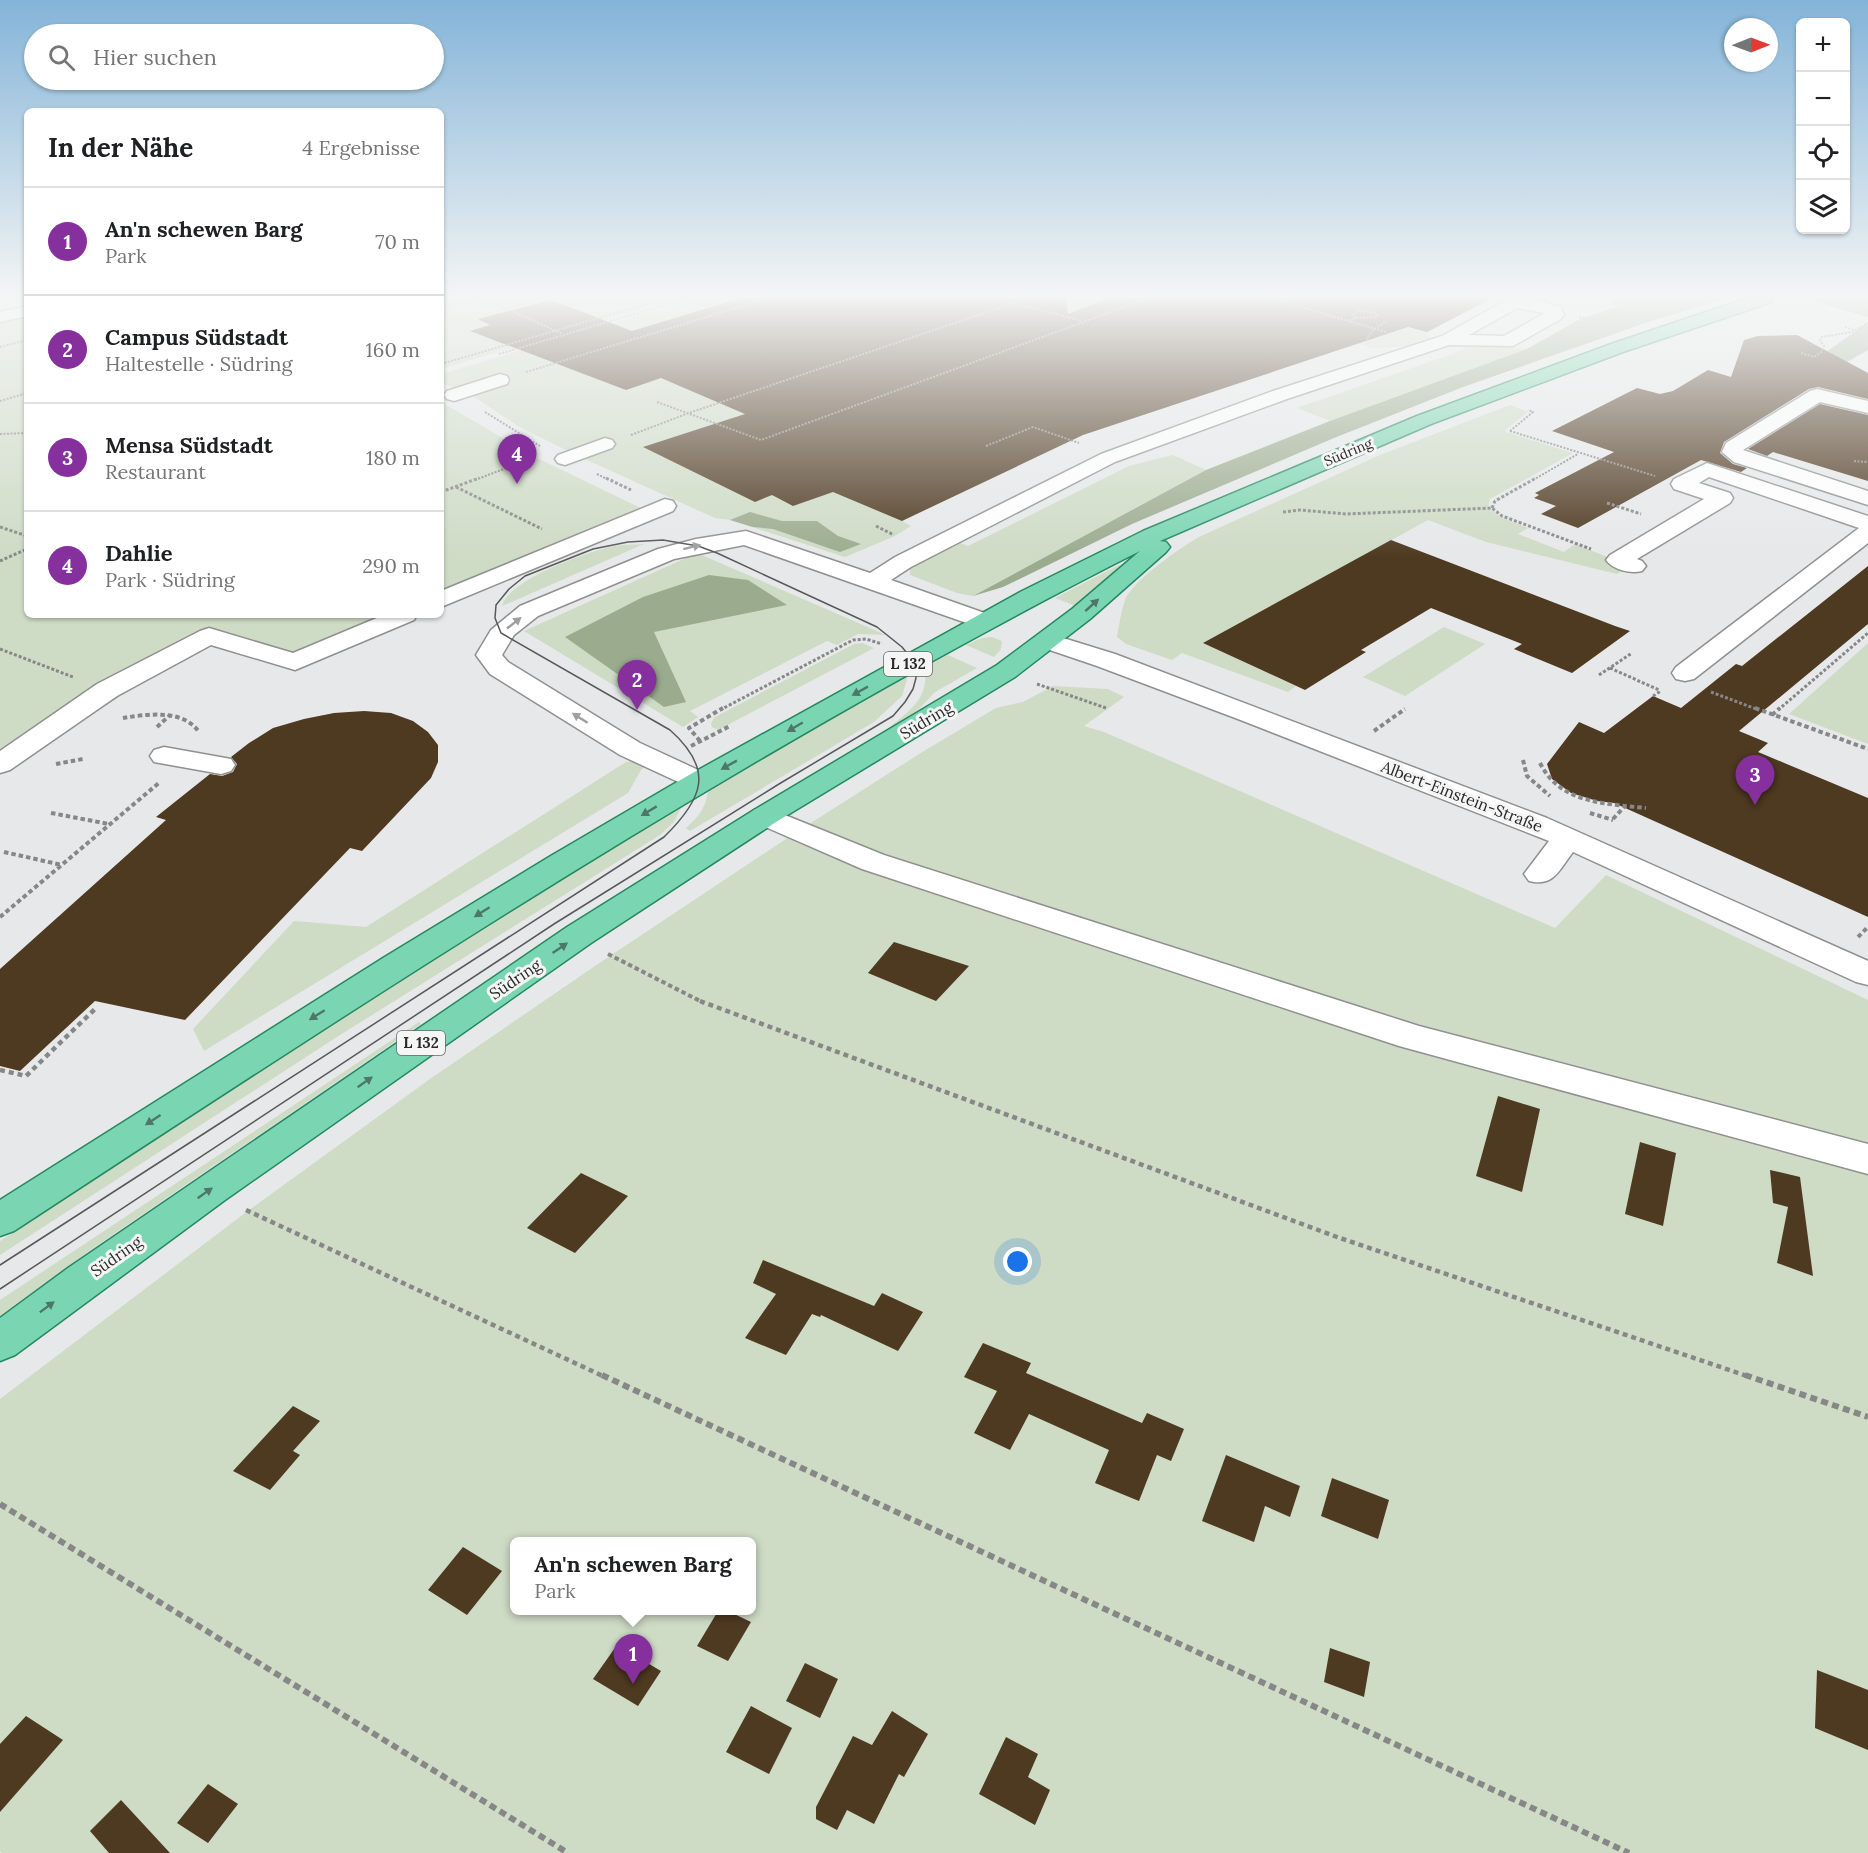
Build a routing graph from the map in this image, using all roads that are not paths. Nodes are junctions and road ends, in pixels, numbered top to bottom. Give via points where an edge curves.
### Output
1 (486, 384) edge
2 (1312, 384) edge
3 (1519, 384) edge
4 (454, 395) dead end
5 (1868, 407) edge
6 (605, 444) road end
7 (565, 459) dead end
8 (1868, 498) edge
9 (665, 506) dead end
10 (1195, 519) junction
11 (1868, 523) edge
12 (1868, 532) edge
13 (1626, 563) road end
14 (872, 582) junction
15 (444, 599) edge
16 (398, 618) edge
17 (984, 621) junction
18 (1047, 641) junction
19 (1693, 680) road end
20 (168, 749) road end
21 (0, 764) edge
22 (221, 765) dead end
23 (699, 781) junction
24 (765, 816) junction
25 (1575, 824) junction
26 (1540, 874) dead end
27 (1868, 974) edge
28 (1868, 1159) edge
29 (0, 1220) edge
30 (0, 1342) edge

1 - 4 street
2 - 14 street via 1108,458 903,562
3 - 10 main road, Südring / L 132 via 1307,469
5 - 8 street via 1817,395 1733,447 1732,452
6 - 7 street
9 - 15 street
10 - 17 main road, Südring / L 132 via 1151,536
18 -> 10 main road, Südring / L 132 via 1082,615 1138,562
11 - 13 street via 1707,469 1682,484 1722,498
12 - 19 street
14 - 17 street
23 -> 14 street via 630,749 498,668 489,655 493,644 529,611 666,554 746,537
16 - 21 street via 295,662 209,636 107,690
17 - 18 main road
17 -> 23 main road, Südring / L 132
18 - 24 main road, Südring / L 132 via 981,687
18 - 25 street, Albert-Einstein-Straße
20 - 22 street
23 -> 29 main road, Südring / L 132 via 395,966
24 - 28 street via 873,862 1412,1036
30 -> 24 main road, Südring / L 132 via 431,1036
25 - 26 street
25 - 27 street, Albert-Einstein-Straße

